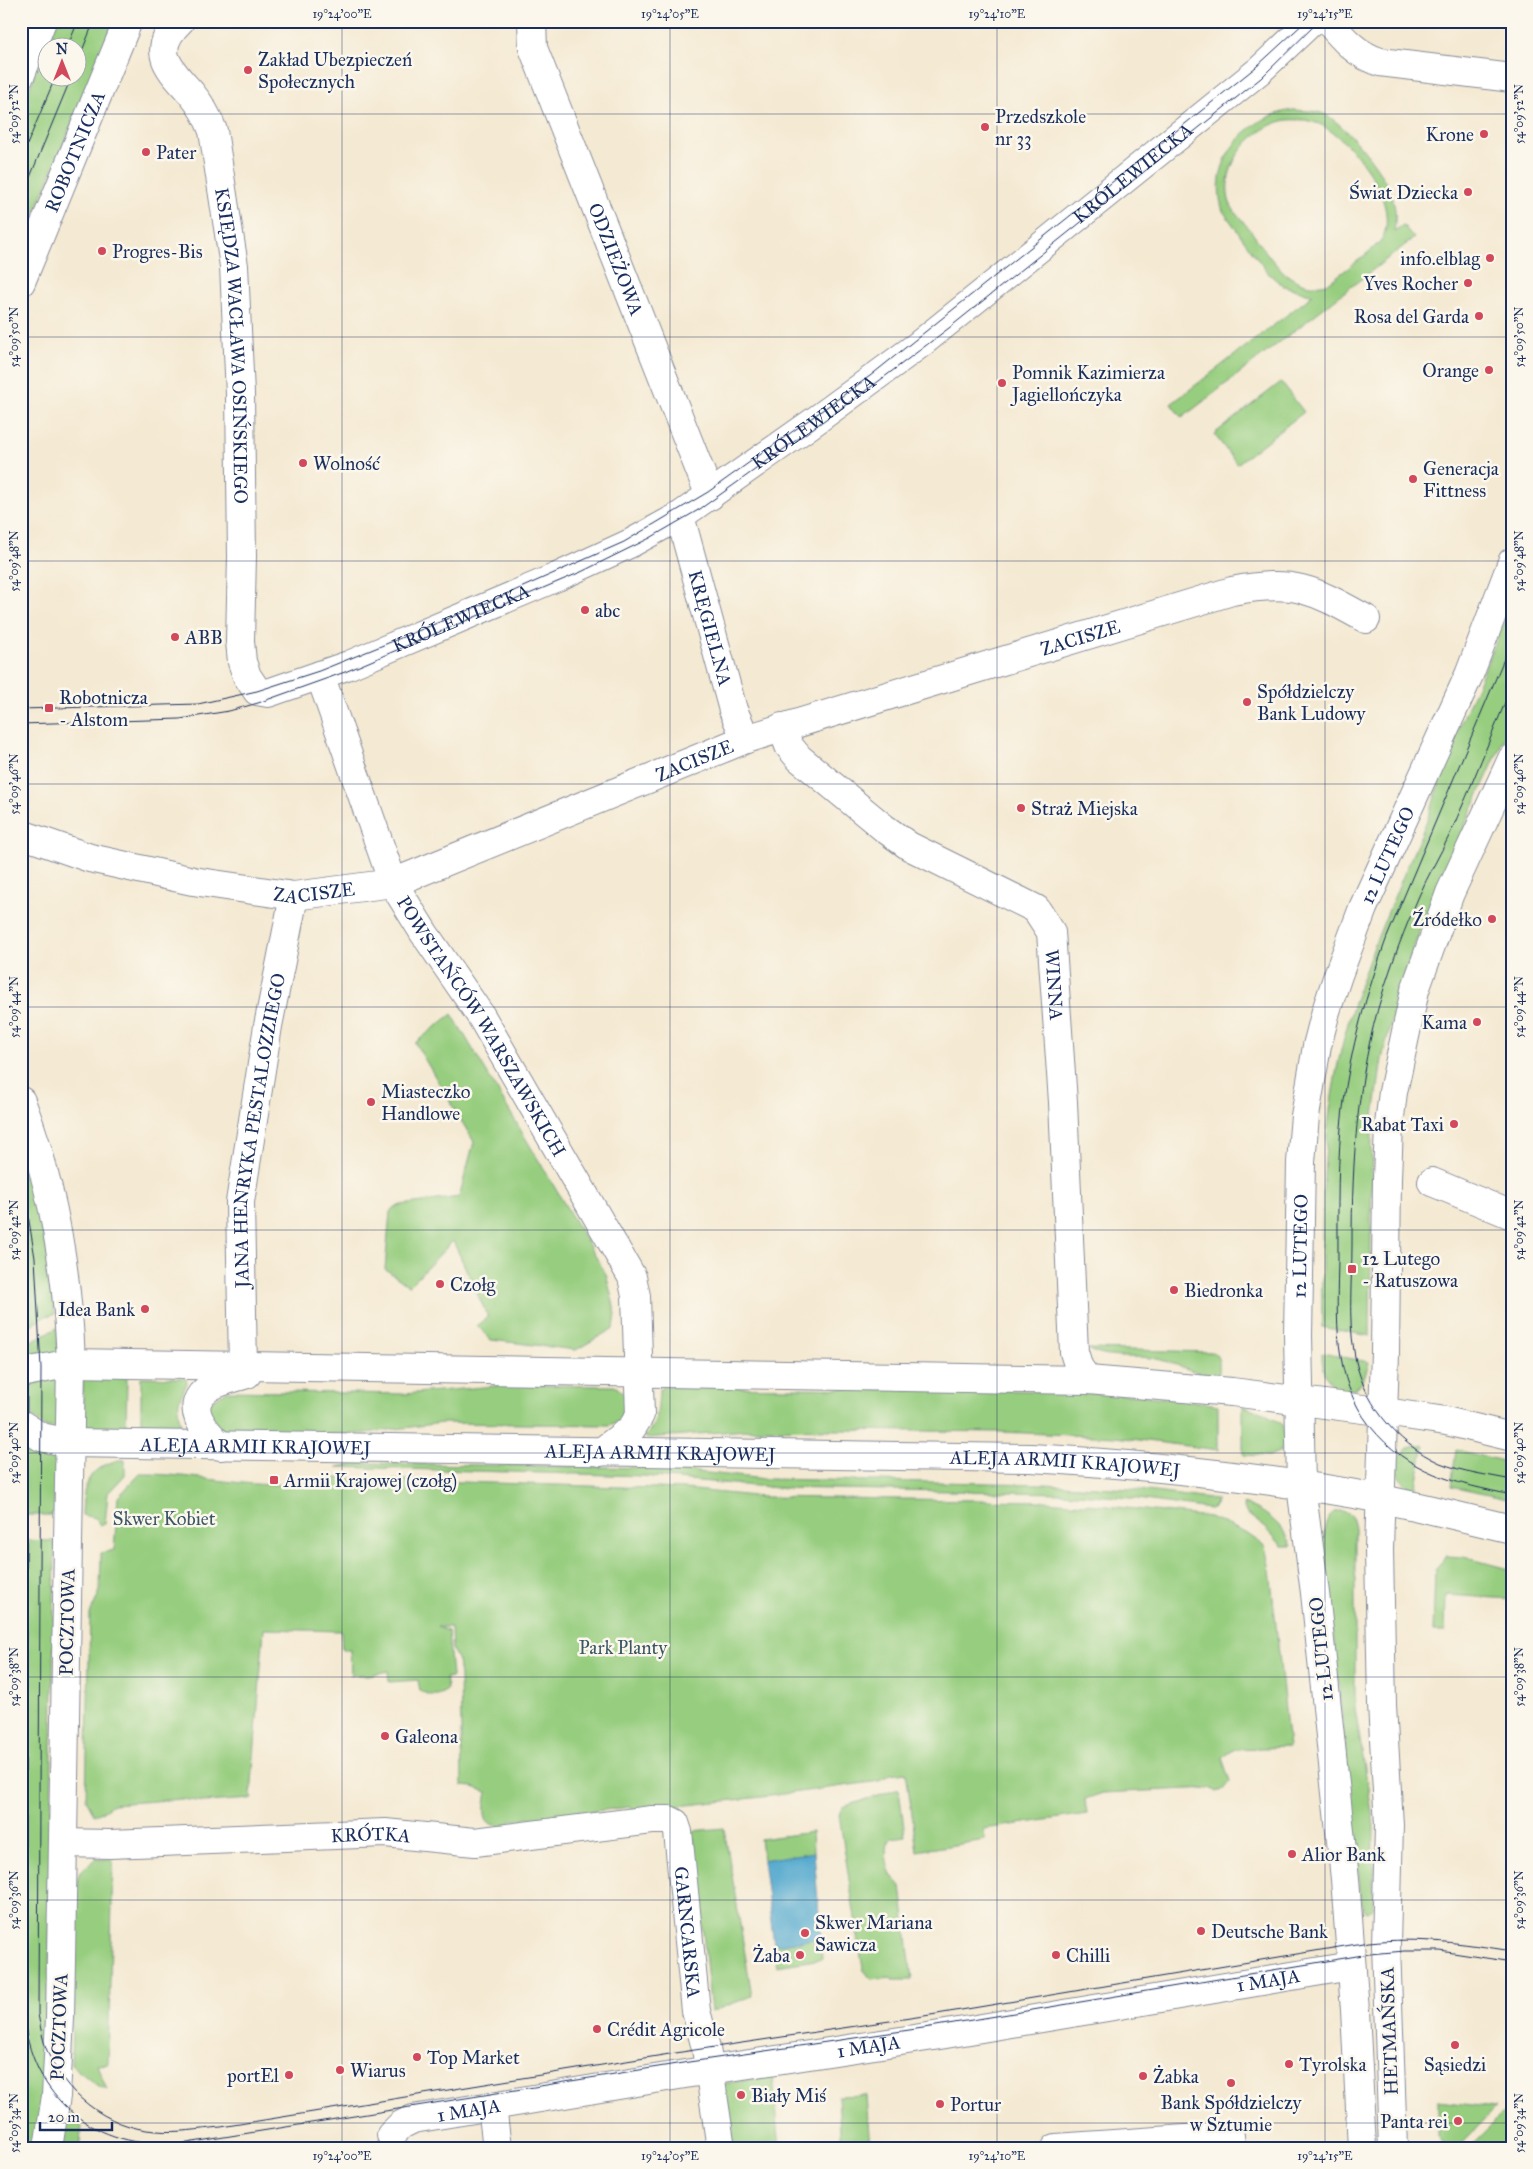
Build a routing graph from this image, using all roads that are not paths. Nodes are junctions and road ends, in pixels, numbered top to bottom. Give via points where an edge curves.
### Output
1 (42, 21) edge
2 (128, 21) edge
3 (532, 21) edge
4 (1312, 21) edge
5 (1328, 21) edge
6 (175, 27) edge
7 (21, 74) edge
8 (1512, 78) edge
9 (21, 282) edge
10 (710, 496) junction
11 (680, 516) junction
12 (1512, 562) edge
13 (1366, 618) dead end
14 (320, 675) junction
15 (247, 676) joint
16 (782, 727) junction
17 (746, 740) junction
18 (1512, 759) edge
19 (1506, 781) edge
20 (21, 834) edge
21 (393, 883) junction
22 (294, 896) junction
23 (21, 1101) edge
24 (1432, 1182) dead end
25 (1512, 1215) edge
26 (71, 1363) junction
27 (255, 1367) junction
28 (638, 1372) junction
29 (21, 1373) edge
30 (1088, 1380) junction
31 (1299, 1401) junction
32 (1384, 1412) junction
33 (21, 1424) edge
34 (1512, 1437) edge
35 (70, 1443) junction
36 (221, 1446) junction
37 (601, 1452) junction
38 (1301, 1486) junction
39 (1380, 1499) junction
40 (1512, 1529) edge
41 (675, 1823) joint
42 (63, 1843) junction
43 (1351, 1966) junction
44 (708, 2070) junction
45 (492, 2106) junction
46 (391, 2135) dead end
47 (47, 2145) edge
48 (497, 2148) edge
49 (721, 2148) edge
50 (1056, 2148) edge
51 (1231, 2148) edge
52 (1362, 2148) edge
53 (1393, 2148) edge

1 - 7 street
2 - 9 street, ROBOTNICZA
3 - 10 street, ODZIEŻOWA via 533,48
4 - 10 street, KRÓLEWIECKA via 1260,70 920,344
5 - 8 street via 1345,41 1368,58 1380,62
6 - 15 street, KSIĘDZA WACŁAWA OSIŃSKIEGO via 165,42 164,53 174,76 207,115 213,131 234,266 242,556 240,641
10 - 11 street, KRÓLEWIECKA
11 - 14 street, KRÓLEWIECKA via 557,577
11 - 17 street, KRĘGIELNA via 733,710
12 - 31 street, 12 LUTEGO via 1469,675 1363,908 1326,1011 1310,1088 1301,1162
13 - 16 street, ZACISZE via 1321,594 1302,588 1251,587
14 - 15 street, KRÓLEWIECKA via 268,693 257,691
14 - 21 street, POWSTAŃCÓW WARSZAWSKICH
16 - 17 street, ZACISZE
16 - 30 street, WINNA via 789,746 799,758 884,828 909,846 1036,909 1051,932 1063,1102 1073,1341 1076,1362
17 - 21 street, ZACISZE
18 - 19 street
19 - 32 street via 1450,893 1432,938 1415,990 1393,1092 1386,1180
20 - 22 street, ZACISZE via 90,858 193,881
21 - 22 street, ZACISZE
21 - 28 street, POWSTAŃCÓW WARSZAWSKICH via 480,1016 629,1272 636,1296
22 - 27 street, JANA HENRYKA PESTALOZZIEGO via 267,1034 240,1202
23 - 26 street, POCZTOWA via 39,1153 60,1243
24 - 25 street
26 - 27 street
26 - 29 street
26 - 35 street, POCZTOWA
27 - 28 street
27 - 36 street via 211,1386 200,1398 197,1408 200,1423
28 - 30 street
28 - 37 street, POWSTAŃCÓW WARSZAWSKICH via 640,1407 637,1421 626,1434
30 - 31 street
31 - 32 street
31 - 38 street, 12 LUTEGO
32 - 34 street via 1446,1421
32 - 39 street
33 - 35 street, ALEJA ARMII KRAJOWEJ via 41,1437
35 - 36 street, ALEJA ARMII KRAJOWEJ
35 - 42 street, POCZTOWA
36 - 37 street, ALEJA ARMII KRAJOWEJ
37 - 38 street, ALEJA ARMII KRAJOWEJ via 1031,1458 1146,1466
38 - 39 street, ALEJA ARMII KRAJOWEJ
38 - 43 street, 12 LUTEGO via 1328,1714
39 - 40 street, ALEJA ARMII KRAJOWEJ
39 - 53 street, HETMAŃSKA via 1382,1696 1389,1825 1386,1945
41 - 42 street, KRÓTKA via 660,1819 475,1842 385,1833
41 - 44 street, GARNCARSKA via 696,2011
42 - 47 street, POCZTOWA via 56,2096
43 - 44 street, 1 MAJA
43 - 52 street, HETMAŃSKA
44 - 45 street, 1 MAJA
44 - 49 street, GARNCARSKA
45 - 46 street, 1 MAJA via 413,2118
45 - 48 street
50 - 51 street via 1230,2136

